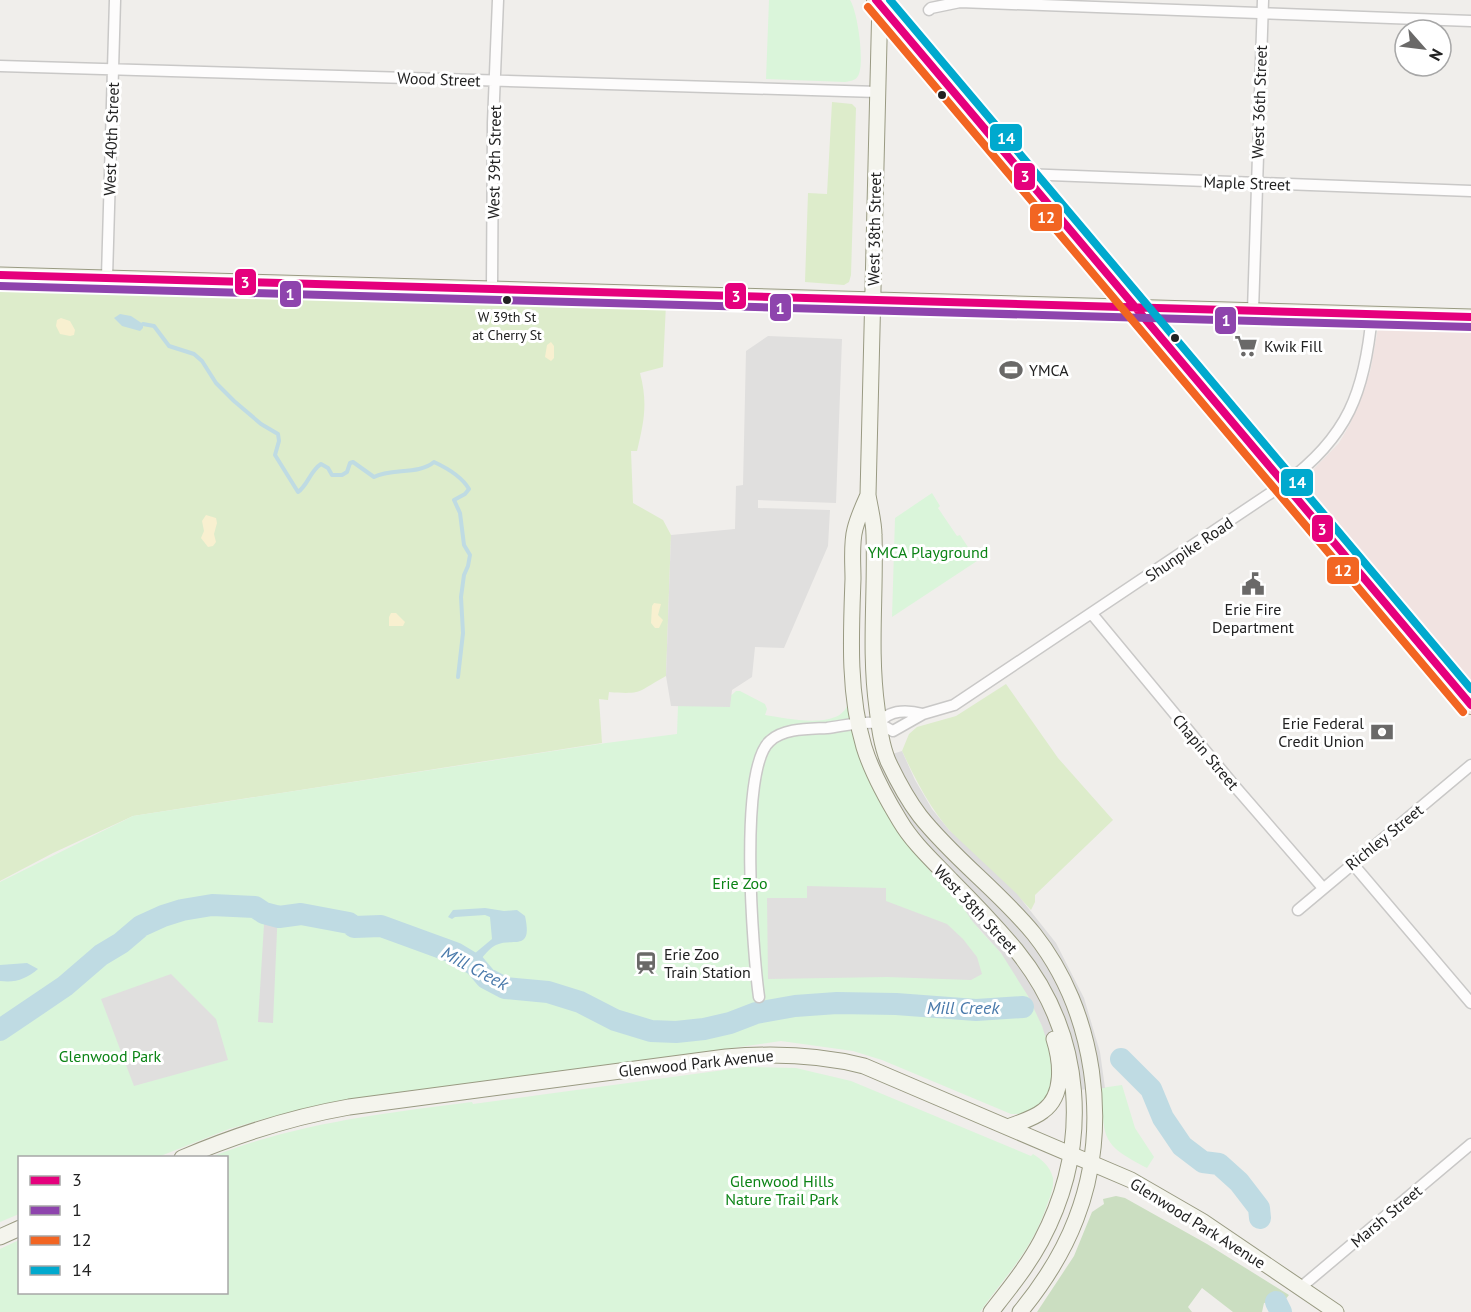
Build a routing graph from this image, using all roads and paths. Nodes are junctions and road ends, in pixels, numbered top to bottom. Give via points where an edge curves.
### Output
1 (115, 0) edge
2 (498, 0) edge
3 (1263, 0) edge
4 (879, 2) edge
5 (929, 10) dead end
6 (1262, 13) junction
7 (1471, 21) edge
8 (0, 66) edge
9 (113, 69) junction
10 (496, 80) junction
11 (878, 92) junction
12 (1023, 174) junction
13 (1257, 183) junction
14 (1471, 191) edge
15 (0, 275) edge
16 (107, 277) junction
17 (492, 288) junction
18 (873, 300) junction
19 (1135, 308) junction
20 (1252, 311) junction
21 (1372, 314) junction
22 (1471, 317) edge
23 (1284, 484) junction
24 (868, 495) junction
25 (1092, 614) junction
26 (1471, 705) edge
27 (923, 714) junction
28 (879, 723) junction
29 (858, 724) junction
30 (1471, 765) edge
31 (1352, 863) junction
32 (1323, 888) junction
33 (1298, 910) dead end
34 (1040, 986) junction
35 (759, 997) dead end
36 (1471, 1004) edge
37 (1008, 1127) junction
38 (1471, 1144) edge
39 (1071, 1154) junction
40 (187, 1156) edge
41 (1090, 1162) junction
42 (18, 1229) edge
43 (0, 1237) edge
44 (1300, 1287) junction
45 (991, 1312) edge
46 (1020, 1312) edge
47 (1336, 1312) edge

1 - 9 street, West 40th Street
2 - 10 street, West 39th Street
3 - 6 street, West 36th Street
4 - 11 main road, West 38th Street
4 - 12 main road
5 - 6 street via 960,2
6 - 7 street
6 - 13 street, West 36th Street
8 - 9 street, Wood Street
9 - 10 street, Wood Street
9 - 16 street, West 40th Street
10 - 11 street, Wood Street
10 - 17 street, West 39th Street
11 - 18 main road, West 38th Street
12 - 13 street, Maple Street
12 - 19 main road
13 - 14 street, Maple Street
13 - 20 street, West 36th Street
15 - 16 main road
16 - 17 main road
17 - 18 main road
18 - 19 main road
18 - 24 main road, West 38th Street
19 - 20 main road
19 - 23 main road
20 - 21 main road
21 - 22 main road
21 - 23 street, Shunpike Road via 1366,366 1349,412 1323,451
23 - 25 street, Shunpike Road
23 - 26 main road
24 - 28 main road, West 38th Street via 874,532 872,654
24 - 29 main road, West 38th Street via 855,530 851,626
25 - 27 street, Shunpike Road via 959,702
25 - 32 street, Chapin Street
27 - 28 street, Shunpike Road via 890,714
27 - 28 street, Shunpike Road via 893,731
28 - 29 street, Shunpike Road
28 - 41 main road, West 38th Street via 886,756 920,817 1017,914 1052,960 1078,1018 1092,1069 1094,1131
29 - 34 main road, West 38th Street via 870,761 901,822 1017,951
29 - 35 street, Shunpike Road via 797,730 770,740 763,749 756,772 752,821 753,942
30 - 31 street, Richley Street
31 - 32 street, Richley Street
31 - 36 street
32 - 33 street, Richley Street
34 - 37 main road via 1057,1048 1056,1091 1046,1110
34 - 39 main road, West 38th Street via 1060,1022 1068,1057 1074,1090
37 - 39 main road, Glenwood Park Avenue
37 - 40 main road, Glenwood Park Avenue via 864,1066 806,1055 773,1054 349,1107 256,1129
38 - 44 street, Marsh Street
39 - 41 main road, Glenwood Park Avenue
39 - 45 main road, West 38th Street via 1041,1241
41 - 44 main road, Glenwood Park Avenue via 1157,1194
41 - 46 main road, West 38th Street via 1082,1202 1070,1233 1054,1264
42 - 43 main road
44 - 47 main road, Glenwood Park Avenue

